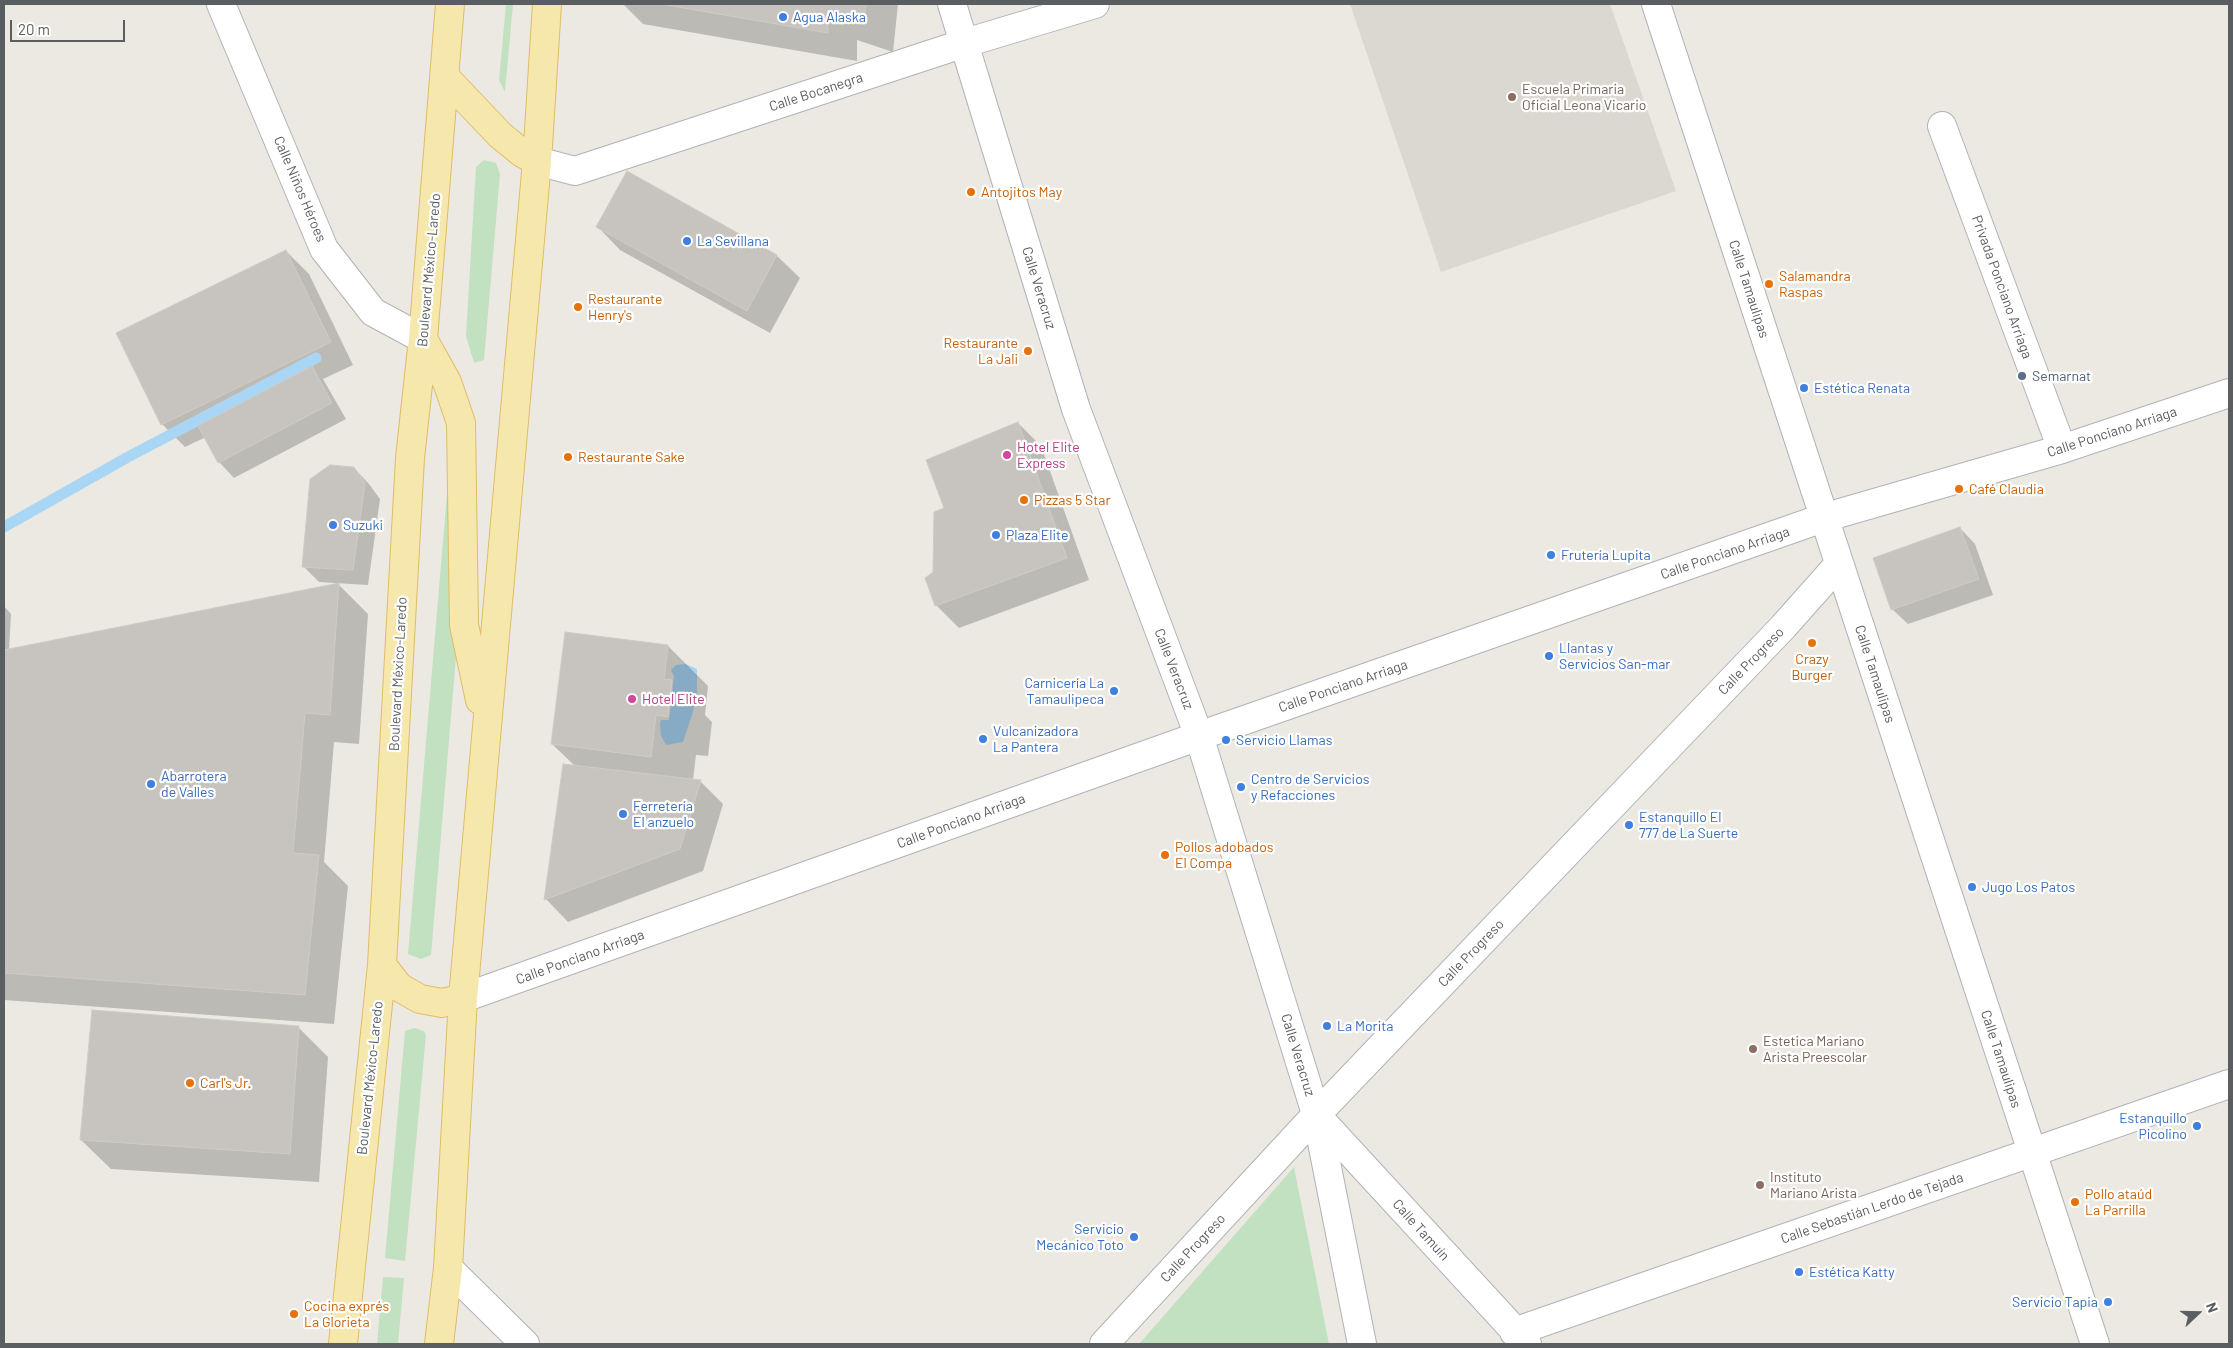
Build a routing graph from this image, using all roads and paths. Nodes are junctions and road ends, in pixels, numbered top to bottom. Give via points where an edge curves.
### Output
1 (221, 4) edge
2 (450, 4) edge
3 (548, 4) edge
4 (952, 4) edge
5 (1095, 4) edge
6 (1656, 4) edge
7 (965, 43) junction
8 (445, 77) junction
9 (1942, 126) dead end
10 (537, 161) junction
11 (423, 339) junction
12 (2229, 393) edge
13 (2062, 448) junction
14 (1823, 518) junction
15 (1839, 564) junction
16 (486, 726) junction
17 (1199, 736) junction
18 (382, 965) junction
19 (463, 998) junction
20 (2229, 1084) edge
21 (1316, 1115) junction
22 (2031, 1153) junction
23 (448, 1268) junction
24 (1521, 1338) edge
25 (343, 1344) edge
26 (439, 1344) edge
27 (525, 1344) edge
28 (1104, 1344) edge
29 (1362, 1344) edge
30 (2095, 1344) edge

1 - 11 street, Calle Niños Héroes via 324,249 373,312
2 - 8 main road, Boulevard México-Laredo
3 - 10 main road
4 - 7 street, Calle Veracruz
5 - 7 street, Calle Bocanegra
6 - 14 street, Calle Tamaulipas
7 - 10 street, Calle Bocanegra via 575,171
7 - 17 street, Calle Veracruz via 1076,408
8 - 10 main road via 500,135
8 - 11 main road, Boulevard México-Laredo
9 - 13 street, Privada Ponciano Arriaga
10 - 16 main road
11 - 16 main road via 447,382 461,423 464,625
11 - 18 main road, Boulevard México-Laredo via 410,458
12 - 13 street, Calle Ponciano Arriaga
13 - 14 street, Calle Ponciano Arriaga
14 - 15 street, Calle Tamaulipas
14 - 17 street, Calle Ponciano Arriaga
15 - 21 street, Calle Progreso
15 - 22 street, Calle Tamaulipas
16 - 19 main road
17 - 19 street, Calle Ponciano Arriaga
17 - 21 street, Calle Veracruz
18 - 19 main road via 399,987 420,999 442,1003
18 - 25 main road, Boulevard México-Laredo
19 - 23 main road
20 - 22 street, Calle Sebastián Lerdo de Tejada
21 - 24 street, Calle Tamuín
21 - 28 street, Calle Progreso
21 - 29 street, Calle Veracruz
22 - 24 street, Calle Sebastián Lerdo de Tejada
22 - 30 street, Calle Tamaulipas
23 - 26 main road
23 - 27 street

